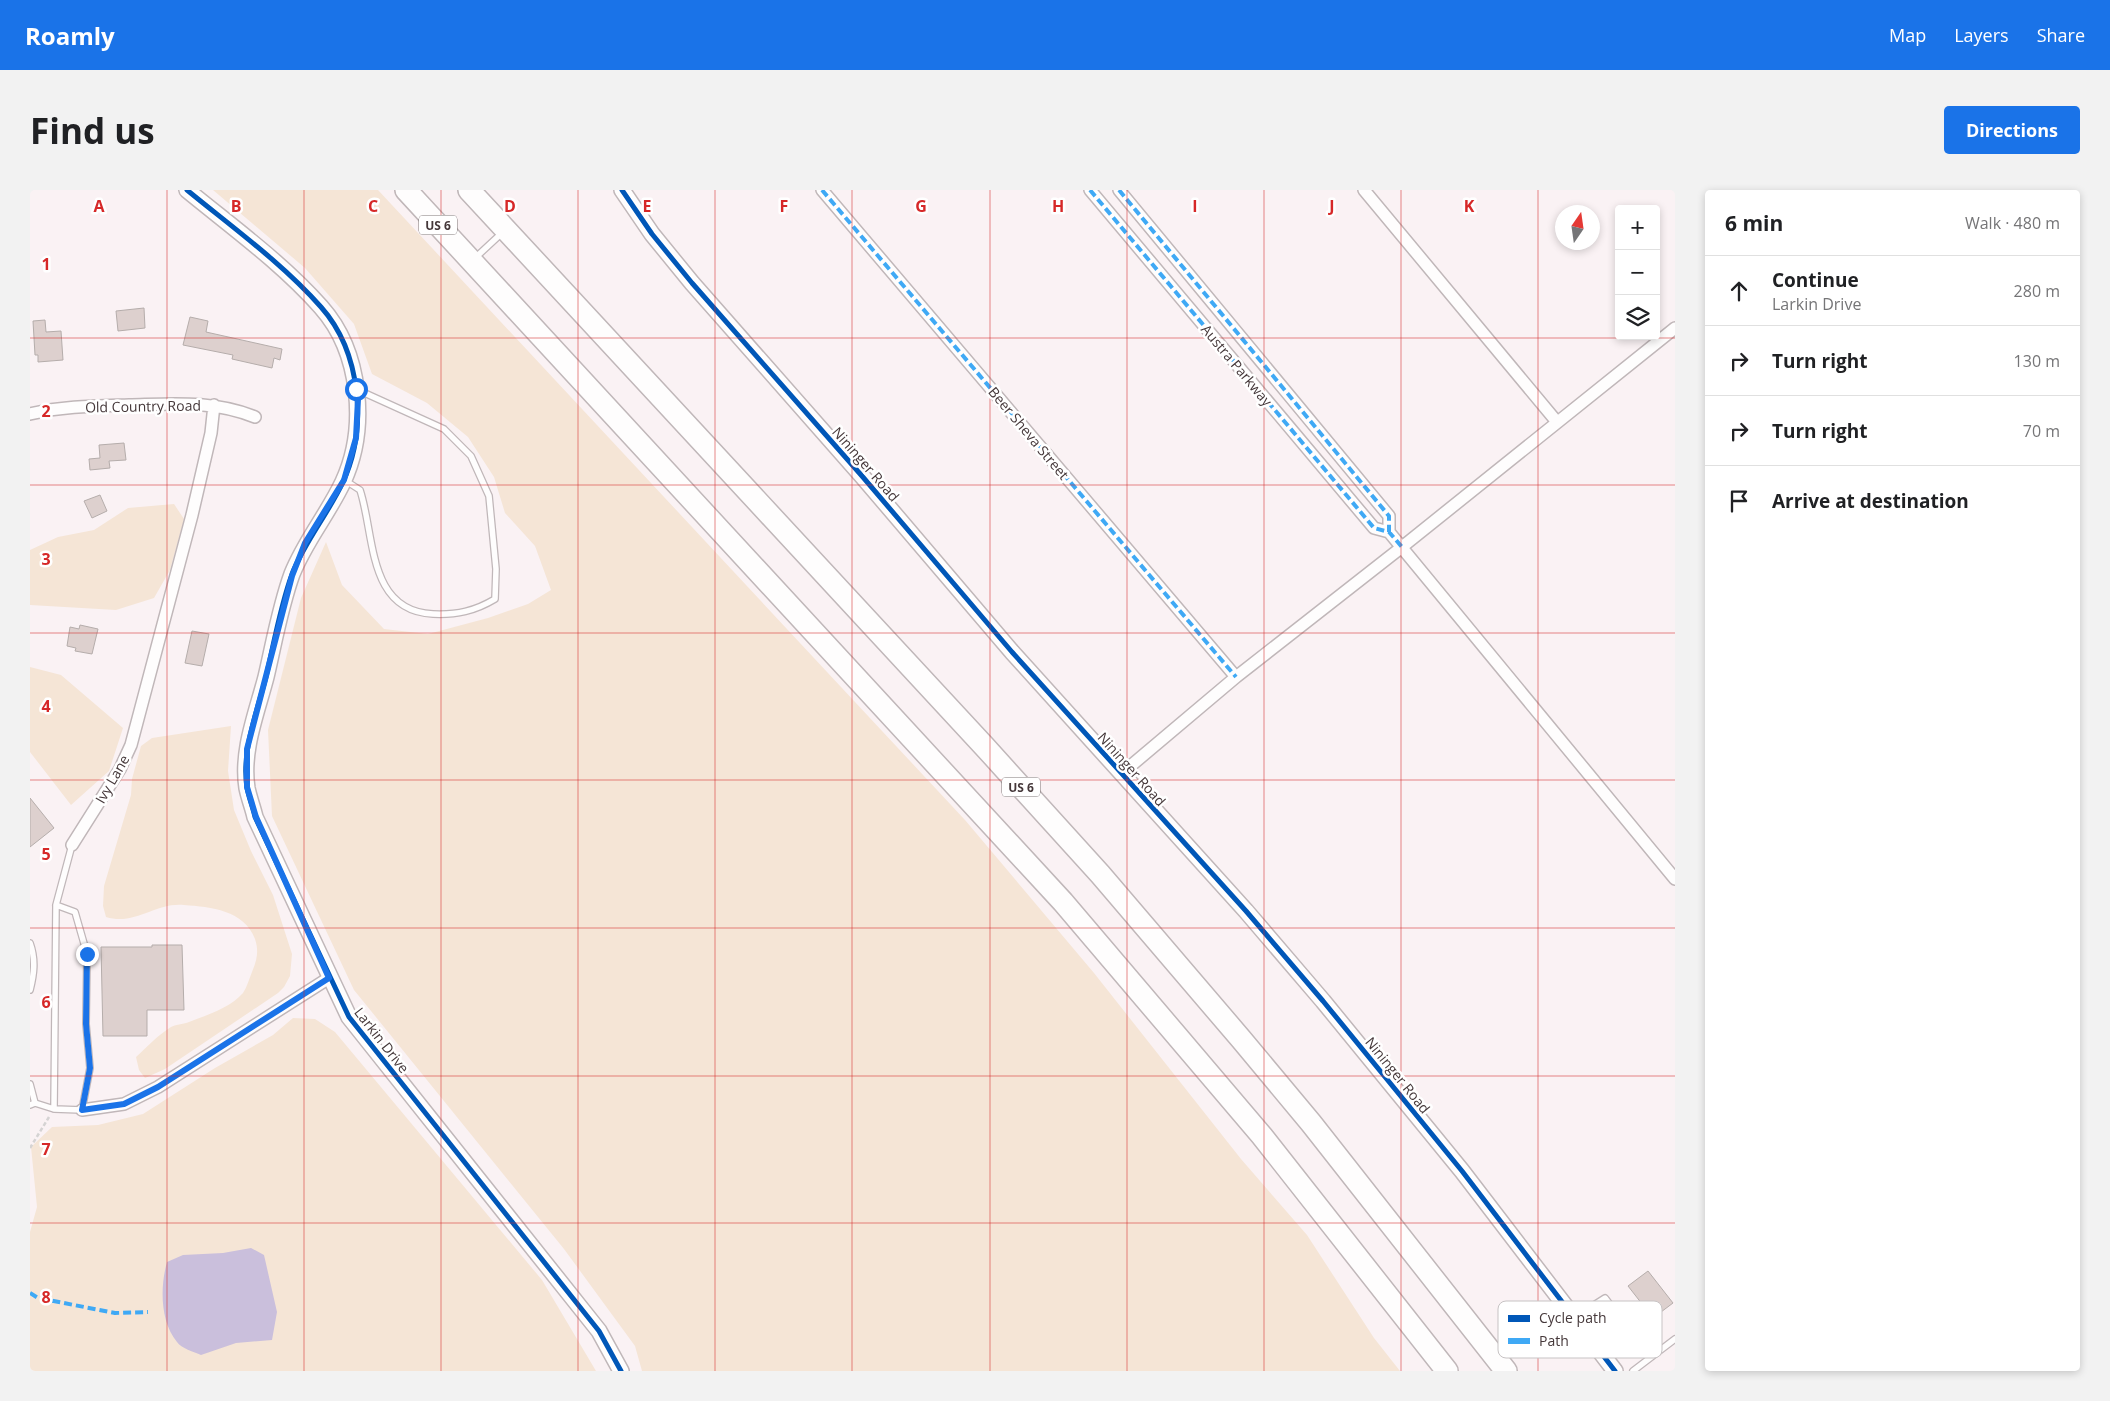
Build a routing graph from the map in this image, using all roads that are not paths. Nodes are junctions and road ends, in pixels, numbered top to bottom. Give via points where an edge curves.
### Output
1 (187, 190) edge
2 (406, 190) edge
3 (469, 190) edge
4 (622, 190) edge
5 (822, 190) edge
6 (1090, 190) edge
7 (1119, 190) edge
8 (1364, 190) edge
9 (506, 230) junction
10 (471, 261) junction
11 (1675, 328) edge
12 (356, 389) junction
13 (214, 405) junction
14 (30, 414) edge
15 (254, 417) dead end
16 (1557, 422) junction
17 (344, 480) junction
18 (1389, 532) junction
19 (1402, 547) junction
20 (1236, 676) junction
21 (1121, 774) junction
22 (72, 845) joint
23 (1675, 880) edge
24 (56, 905) junction
25 (30, 944) edge
26 (329, 978) junction
27 (30, 990) edge
28 (30, 1084) edge
29 (33, 1104) edge
30 (54, 1109) junction
31 (82, 1110) junction
32 (1563, 1301) edge
33 (1675, 1339) edge
34 (1662, 1349) edge
35 (1605, 1358) edge
36 (1650, 1358) edge
37 (621, 1371) edge
38 (1447, 1371) edge
39 (1506, 1371) edge
40 (1615, 1371) edge
41 (1633, 1371) edge

1 - 12 street, Larkin Drive via 290,275 322,308 342,338 352,364
2 - 10 highway, US 6
3 - 9 highway, US 6
4 - 21 street, Nininger Road via 692,283
5 - 20 street, Beer Sheva Street
6 - 18 street, Austra Parkway via 1374,528
7 - 18 street, Austra Parkway via 1389,516
8 - 16 street
9 - 10 lane
9 - 39 highway, US 6 via 1112,887 1311,1123
10 - 38 highway, US 6 via 1070,910 1262,1136
11 - 16 street
12 - 17 street, Larkin Drive via 356,438
12 - 17 lane via 444,429 471,456 489,496 496,569 495,598 479,608 453,614 408,609 382,582 373,556 360,490
13 - 14 street, Old Country Road via 85,406
13 - 15 street, Old Country Road
13 - 22 street, Ivy Lane via 198,488 131,745 120,769
16 - 19 street
17 - 26 street, Larkin Drive via 305,543 292,576 247,749 247,787 256,817
18 - 19 street, Austra Parkway
19 - 20 street
19 - 23 street, Austra Parkway
20 - 21 street
21 - 32 street, Nininger Road via 1323,1001
22 - 24 lane, Ivy Lane
24 - 30 lane, Ivy Lane
24 - 31 lane via 75,912 87,954 86,1024 90,1068
25 - 27 lane via 34,970
26 - 31 street via 158,1087 124,1104
26 - 37 street, Larkin Drive via 349,1017 599,1331
28 - 29 lane
29 - 30 lane
30 - 31 lane
33 - 34 lane
35 - 40 street, Nininger Road
36 - 41 lane

